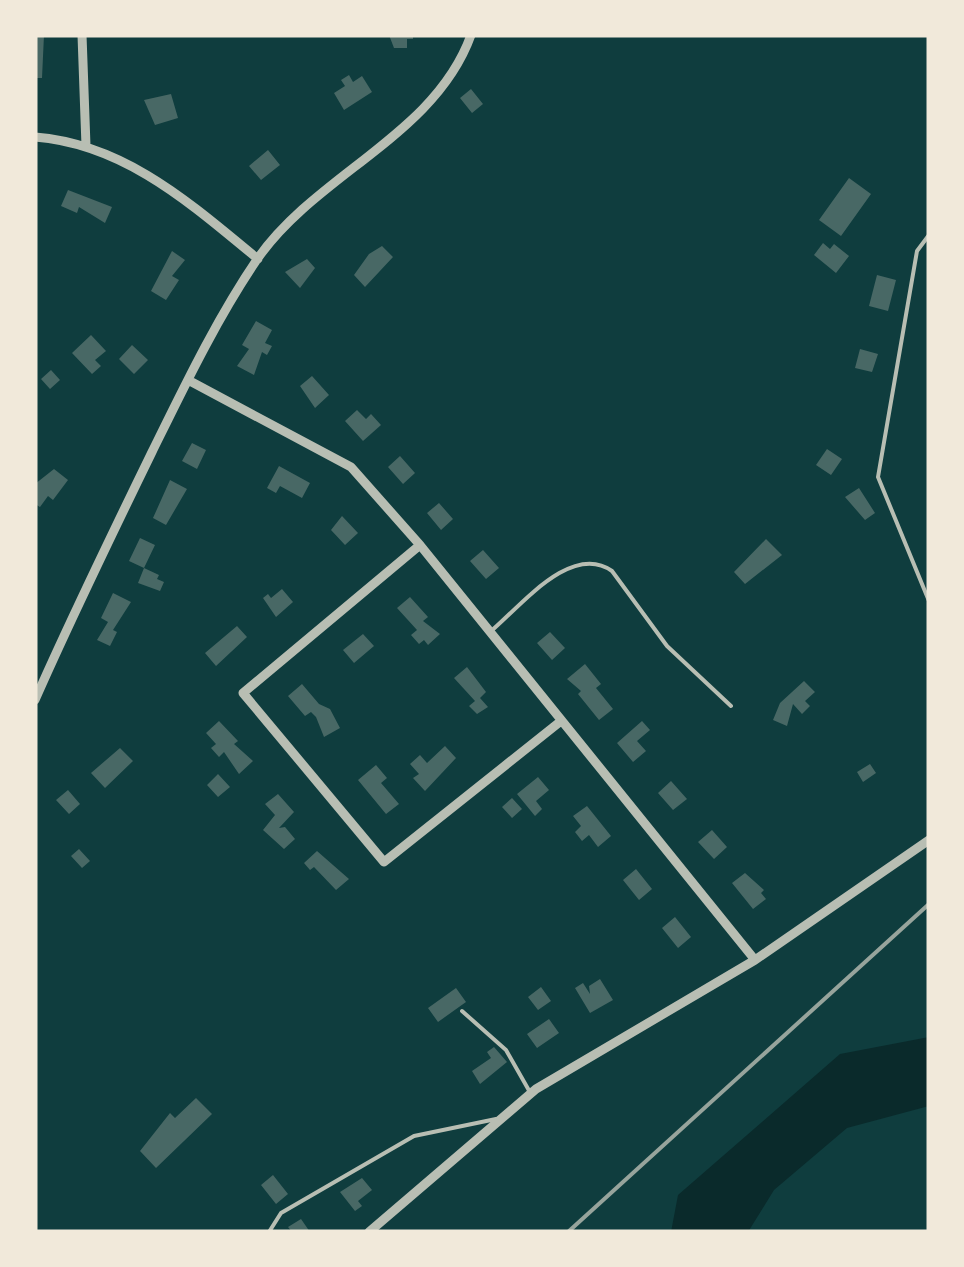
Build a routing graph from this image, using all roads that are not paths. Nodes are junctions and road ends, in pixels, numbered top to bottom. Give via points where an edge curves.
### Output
1 (82, 35) edge
2 (472, 35) edge
3 (35, 137) edge
4 (86, 146) junction
5 (929, 236) edge
6 (258, 258) junction
7 (188, 380) junction
8 (420, 545) junction
9 (929, 601) edge
10 (490, 632) junction
11 (35, 700) edge
12 (731, 706) dead end
13 (561, 721) junction
14 (929, 840) edge
15 (755, 960) junction
16 (462, 1011) dead end
17 (531, 1094) junction
18 (502, 1119) junction
19 (269, 1232) edge
20 (369, 1232) edge

1 - 4 street
2 - 6 street via 432,102 298,212
3 - 4 street
4 - 6 street via 153,177
5 - 9 lane via 916,251 878,477
6 - 7 street
7 - 8 street via 351,468
7 - 11 street
8 - 10 street
8 - 13 street via 243,693 384,862
10 - 12 lane via 564,570 598,562 612,571 678,659
10 - 13 street
13 - 15 street
14 - 15 street
15 - 17 street
16 - 17 lane via 506,1050
17 - 18 street
18 - 19 lane via 414,1136 282,1213
18 - 20 street

